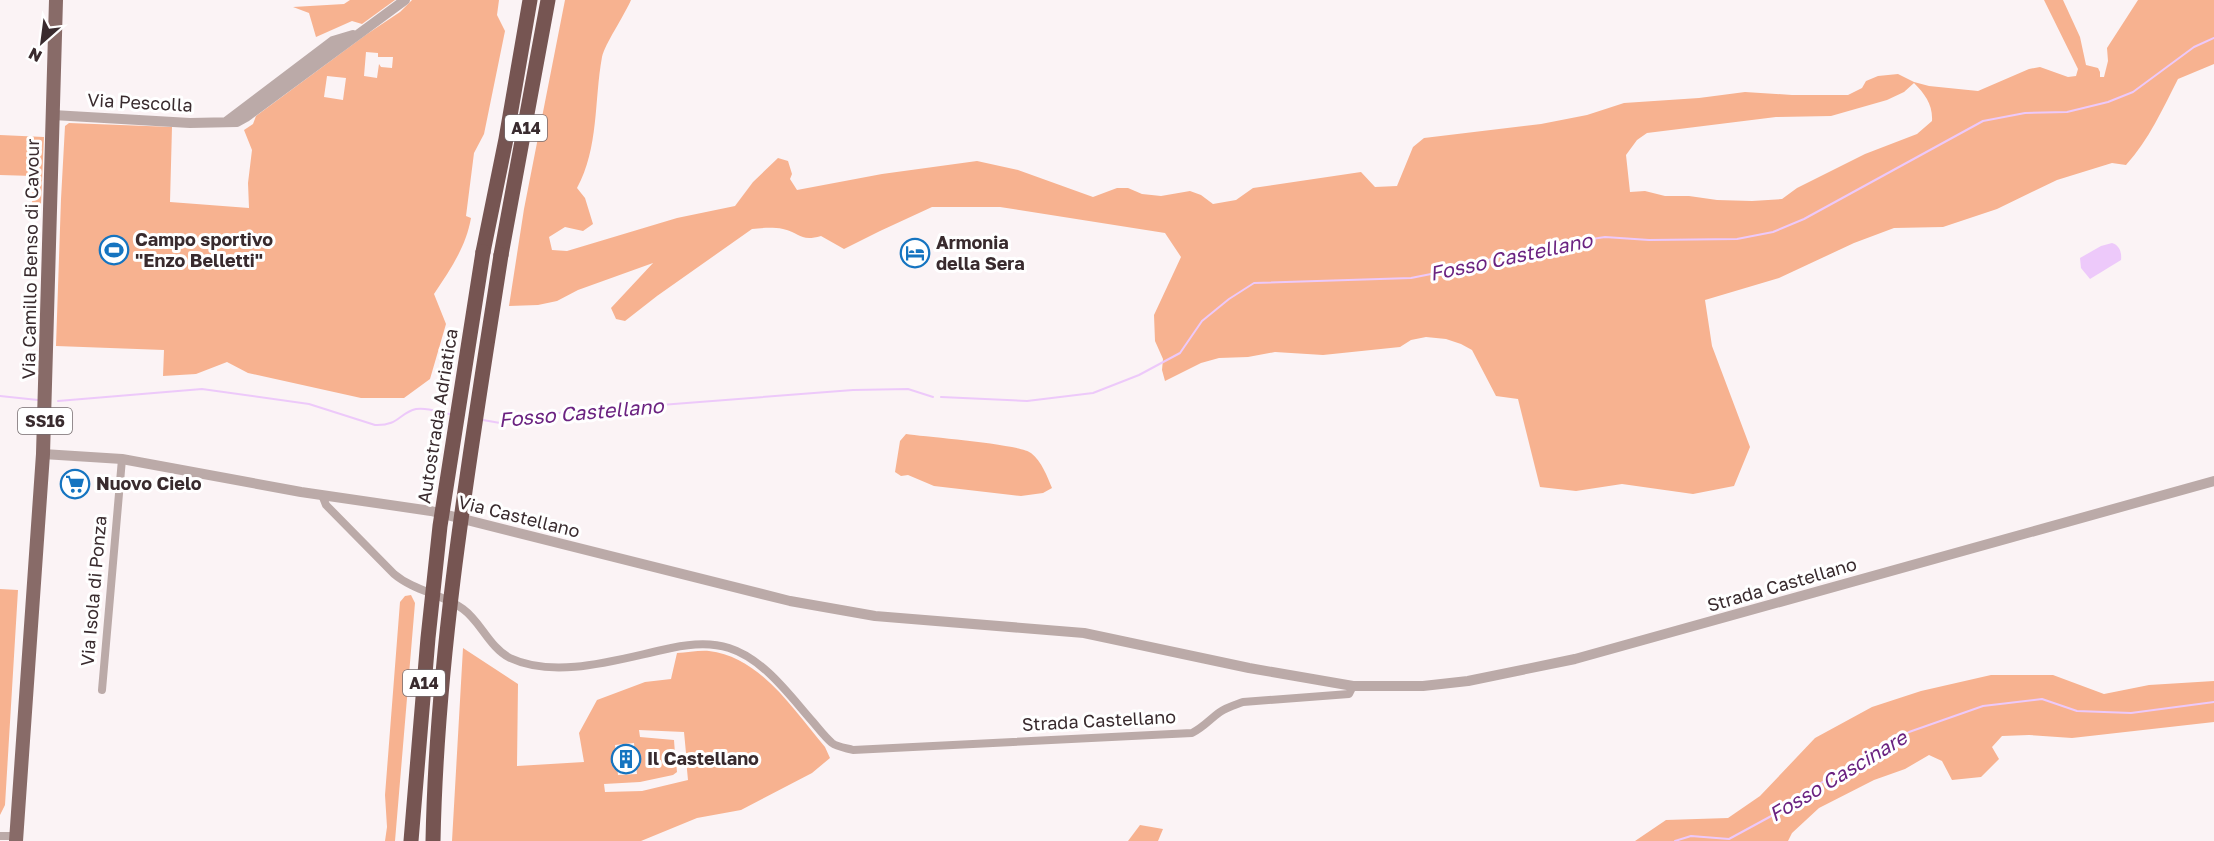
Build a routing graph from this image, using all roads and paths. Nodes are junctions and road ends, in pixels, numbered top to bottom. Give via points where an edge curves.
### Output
1 (56, 0) edge
2 (405, 0) edge
3 (530, 0) edge
4 (548, 0) edge
5 (52, 115) junction
6 (43, 454) junction
7 (122, 459) junction
8 (2214, 481) edge
9 (322, 495) junction
10 (875, 616) joint
11 (1353, 686) junction
12 (102, 690) dead end
13 (0, 836) edge
14 (16, 839) edge
15 (411, 841) edge
16 (433, 841) edge

1 - 5 main road, Via Camillo Benso di Cavour / SS16
2 - 5 street, Via Pescolla via 356,35 333,41 225,122
3 - 15 highway, Autostrada Adriatica / A14, bridge via 483,252 440,526
4 - 16 highway, Autostrada Adriatica / A14, bridge via 501,255 459,528 446,646
5 - 6 main road, Via Camillo Benso di Cavour / SS16
6 - 7 street, Via Castellano
6 - 14 main road, Via Camillo Benso di Cavour / SS16
7 - 9 street, Via Castellano
7 - 12 street, Via Isola di Ponza
8 - 11 street, Strada Castellano via 1575,659 1468,681 1423,686
9 - 10 street, Via Castellano via 431,511 790,601
9 - 11 street, Strada Castellano via 326,505 405,583 460,607 493,645 509,657 565,667 600,664 687,644 730,648 756,663 832,744 853,750 1174,735 1204,728 1227,707 1243,702 1349,694
10 - 11 street, Strada Castellano via 1084,633
13 - 14 street

